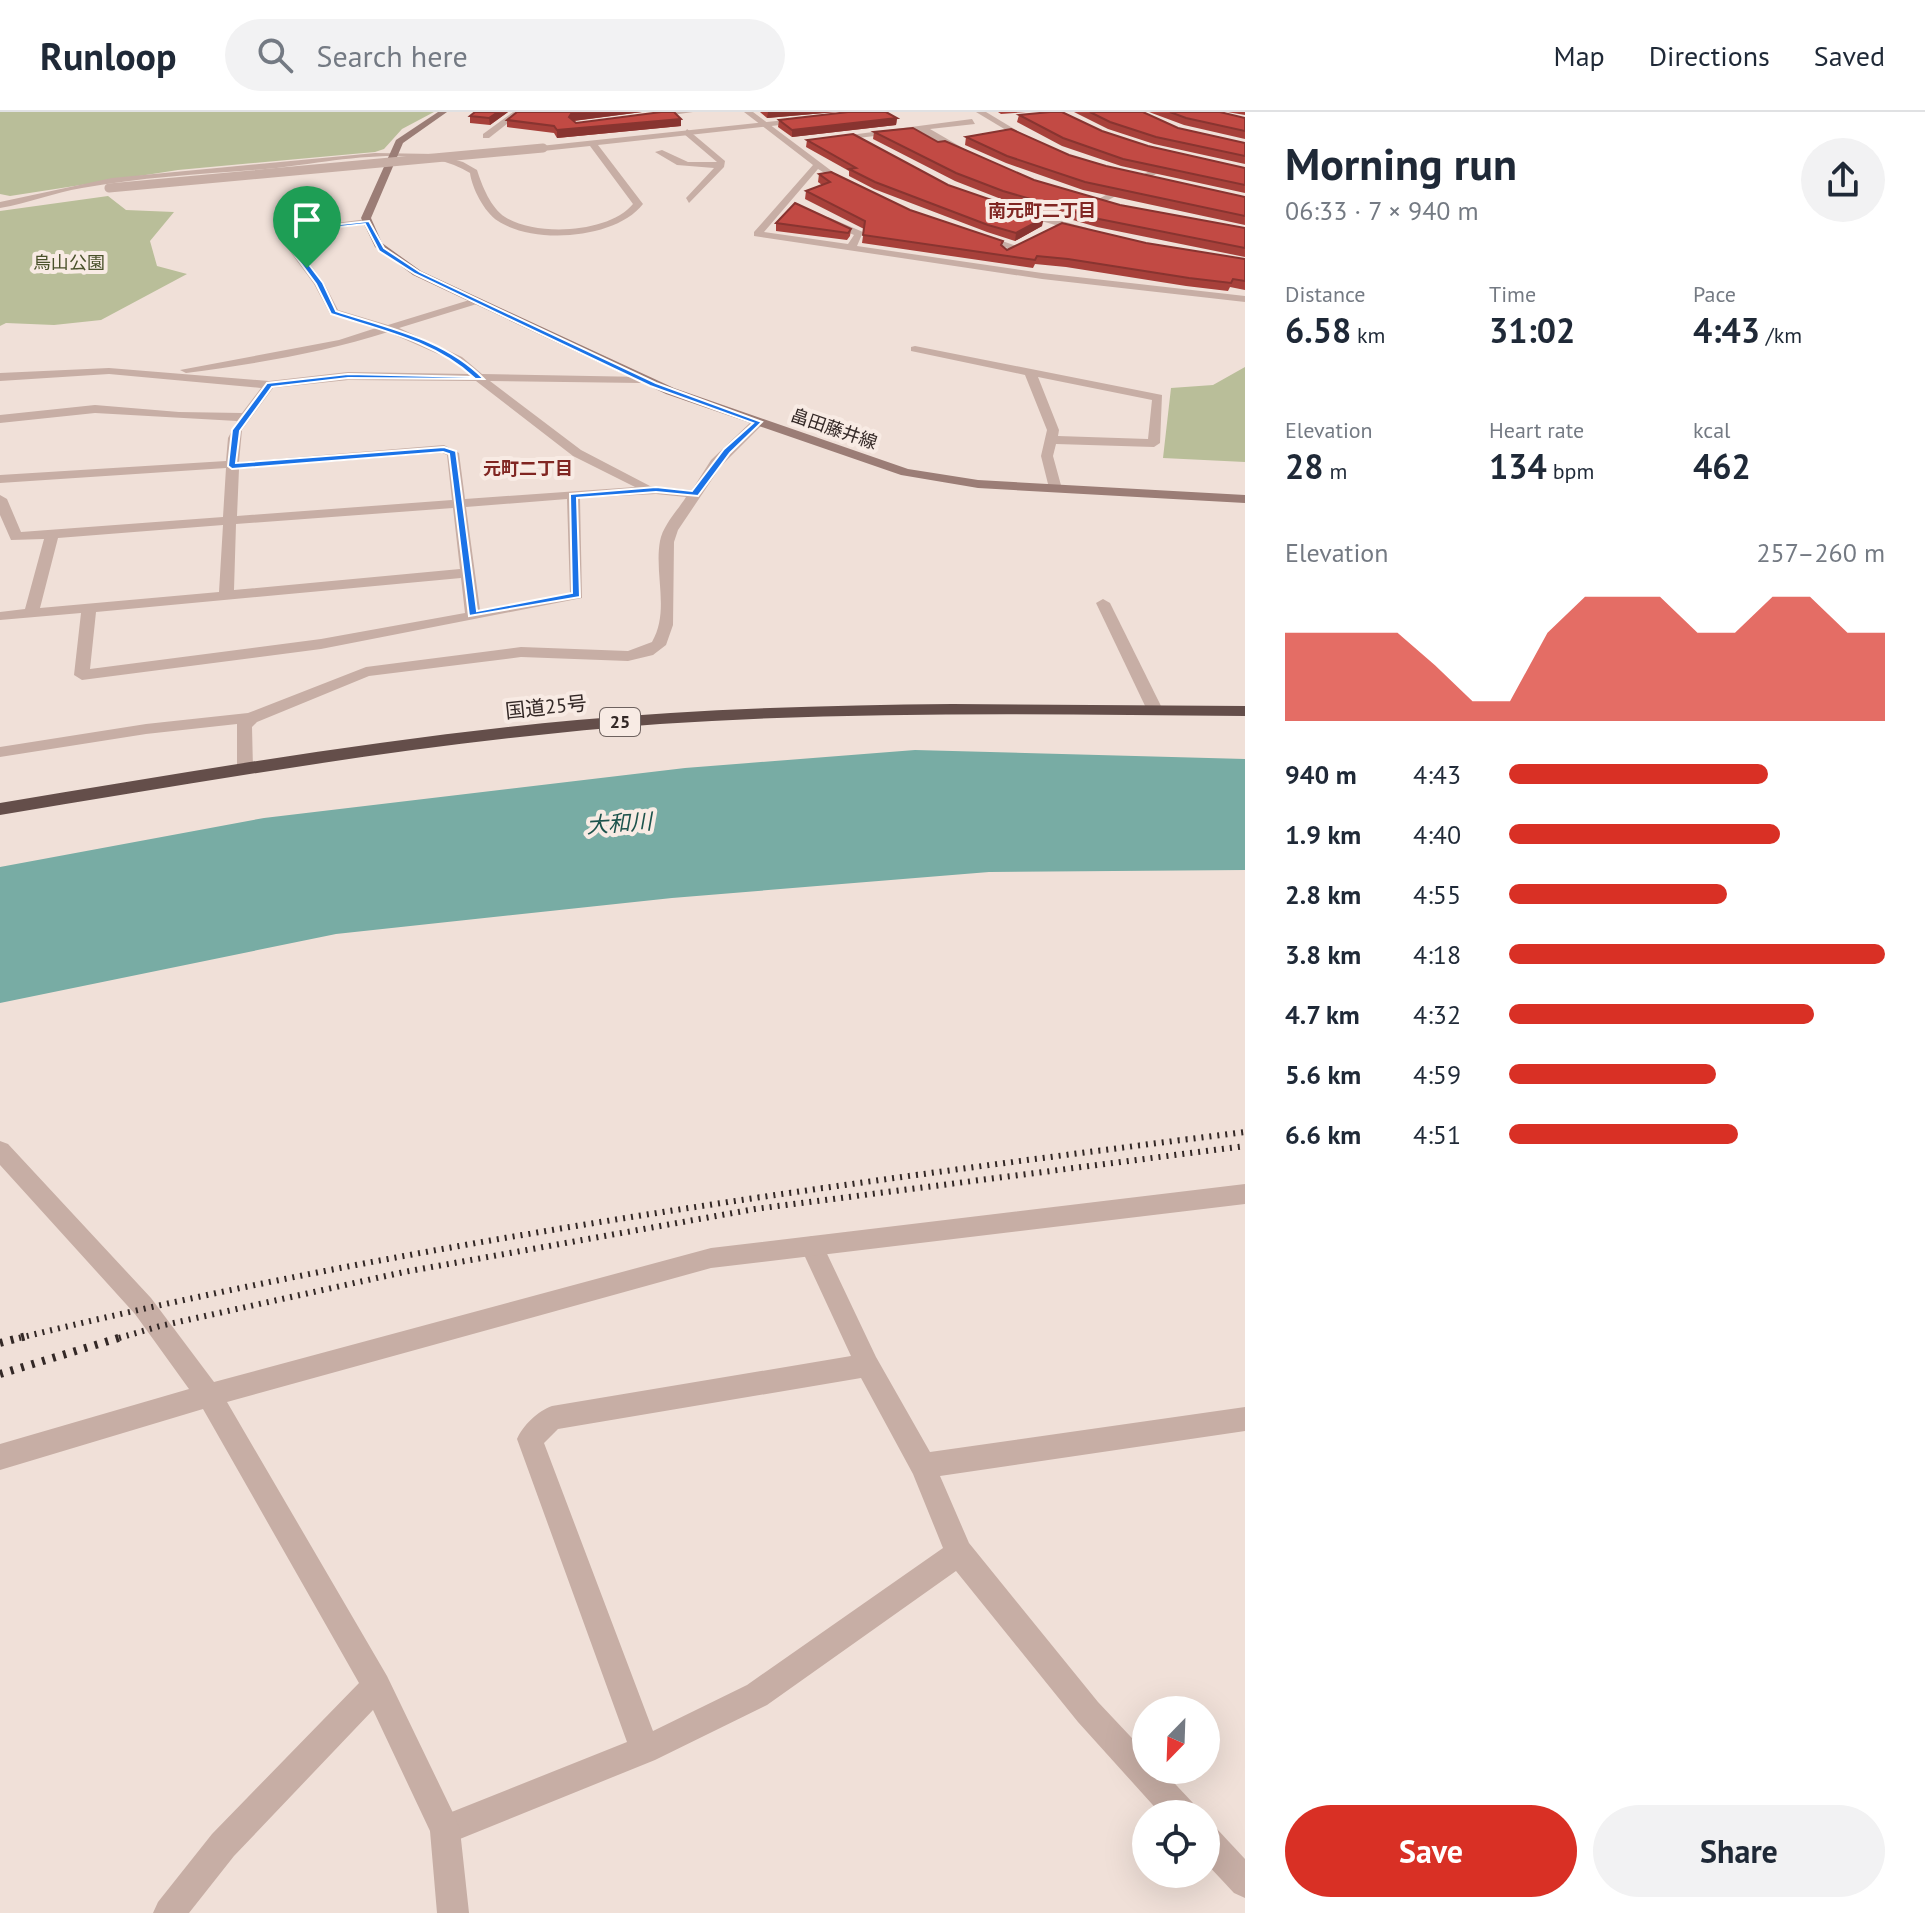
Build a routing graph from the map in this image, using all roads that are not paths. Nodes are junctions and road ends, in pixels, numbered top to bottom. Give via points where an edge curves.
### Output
1 (443, 112) edge
2 (518, 112) edge
3 (689, 112) edge
4 (748, 112) edge
5 (980, 112) edge
6 (644, 117) edge
7 (819, 118) edge
8 (1006, 118) dead end
9 (993, 120) junction
10 (972, 122) dead end
11 (763, 124) junction
12 (921, 128) junction
13 (687, 132) junction
14 (854, 135) junction
15 (486, 136) dead end
16 (814, 140) edge
17 (801, 142) dead end
18 (592, 143) junction
19 (787, 143) junction
20 (870, 146) edge
21 (1045, 148) edge
22 (659, 152) dead end
23 (1167, 154) edge
24 (391, 159) junction
25 (979, 160) edge
26 (721, 165) junction
27 (817, 165) junction
28 (1125, 175) edge
29 (835, 176) edge
30 (1141, 178) junction
31 (1161, 183) edge
32 (1088, 198) edge
33 (689, 200) dead end
34 (786, 200) junction
35 (21, 201) junction
36 (1100, 201) junction
37 (0, 205) edge
38 (799, 207) edge
39 (1005, 207) edge
40 (1120, 207) edge
41 (813, 213) edge
42 (367, 222) junction
43 (1060, 224) junction
44 (1049, 230) edge
45 (963, 231) edge
46 (1100, 235) edge
47 (1028, 242) edge
48 (851, 248) junction
49 (1017, 248) junction
50 (1005, 254) edge
51 (994, 260) edge
52 (982, 267) junction
53 (1245, 299) edge
54 (476, 301) junction
55 (386, 329) junction
56 (915, 349) dead end
57 (1030, 372) junction
58 (142, 373) junction
59 (0, 377) edge
60 (480, 379) junction
61 (641, 379) junction
62 (269, 385) junction
63 (246, 417) junction
64 (0, 419) edge
65 (758, 422) junction
66 (1051, 440) junction
67 (232, 465) junction
68 (0, 479) edge
69 (1055, 489) junction
70 (656, 490) junction
71 (695, 494) junction
72 (573, 495) junction
73 (0, 499) edge
74 (1245, 499) edge
75 (460, 504) junction
76 (230, 521) junction
77 (52, 534) junction
78 (468, 573) junction
79 (226, 597) junction
80 (1103, 603) dead end
81 (89, 609) junction
82 (31, 614) junction
83 (473, 614) junction
84 (0, 616) edge
85 (1155, 710) junction
86 (1245, 711) edge
87 (251, 718) junction
88 (0, 752) edge
89 (245, 769) junction
90 (0, 809) edge
91 (0, 1150) edge
92 (1245, 1194) edge
93 (812, 1246) junction
94 (867, 1365) junction
95 (209, 1395) junction
96 (1245, 1419) edge
97 (0, 1457) edge
98 (923, 1466) junction
99 (959, 1553) junction
100 (377, 1686) junction
101 (645, 1750) junction
102 (1169, 1800) edge
103 (445, 1830) junction
104 (1220, 1855) edge
105 (1245, 1882) edge
106 (169, 1913) edge
107 (453, 1913) edge

1 - 24 main road via 406,135
2 - 15 street
3 - 6 street
4 - 11 street
5 - 9 street
7 - 11 street
8 - 9 street
9 - 21 street
10 - 12 street
11 - 13 street
11 - 19 street
12 - 14 street
12 - 25 street
13 - 18 street
13 - 26 street
14 - 16 street
14 - 20 street
17 - 19 street
18 - 24 street via 638,204 626,218 609,225 557,231 508,222 492,209 474,178 441,165
18 - 35 street, bridge via 109,188
19 - 27 street
22 - 26 street via 679,164
23 - 30 street via 1180,157
24 - 35 street
24 - 42 main road
26 - 33 street
27 - 29 street
27 - 34 street
28 - 30 street
30 - 31 street
30 - 36 street
32 - 36 street
34 - 38 street
34 - 48 street via 757,234
35 - 37 street
36 - 40 street
39 - 43 street
41 - 48 street via 860,234
42 - 54 main road, 畠田藤井線 via 387,255
42 - 55 street via 280,231 334,312
43 - 44 street
43 - 46 street
45 - 49 street
47 - 49 street
48 - 52 street
49 - 50 street
51 - 52 street
52 - 53 street
54 - 55 street
54 - 61 main road, 畠田藤井線
55 - 58 street via 279,357
55 - 60 street via 446,352
56 - 57 street
57 - 66 street via 1053,430
57 - 66 street via 1158,398 1154,443
58 - 59 street
58 - 62 street
60 - 61 street
60 - 62 street via 348,376
60 - 70 street via 577,453
61 - 65 main road, 畠田藤井線
62 - 63 street
63 - 64 street via 95,409
63 - 67 street via 234,438
65 - 69 main road, 畠田藤井線 via 926,476
65 - 71 street via 727,451
66 - 69 street via 1047,456
67 - 68 street
67 - 75 street via 444,449 453,453
67 - 76 street
69 - 74 main road, 畠田藤井線
70 - 71 street
70 - 72 street
71 - 87 street via 667,542 663,638 643,654 521,652 366,672
72 - 75 street
72 - 83 street via 577,595
73 - 77 street via 16,537
75 - 76 street
75 - 78 street
76 - 77 street
76 - 79 street
77 - 82 street
78 - 79 street
78 - 83 street
79 - 81 street
80 - 85 street
81 - 82 street
81 - 83 street via 82,675 321,644
82 - 84 street
85 - 86 highway, 国道25号 / 25
85 - 89 highway, 国道25号 / 25 via 898,709 660,719 507,733
87 - 88 street
87 - 89 street via 244,726
89 - 90 highway, 国道25号 / 25
91 - 95 street via 143,1306
92 - 93 street
93 - 94 street
93 - 95 street via 711,1258
94 - 98 street
94 - 101 street via 552,1418 530,1439
95 - 97 street
95 - 100 street
96 - 98 street
98 - 99 street
99 - 101 street via 757,1695
99 - 102 street via 1088,1712
100 - 103 street
100 - 106 street via 223,1845
101 - 103 street
103 - 107 street
104 - 105 street

